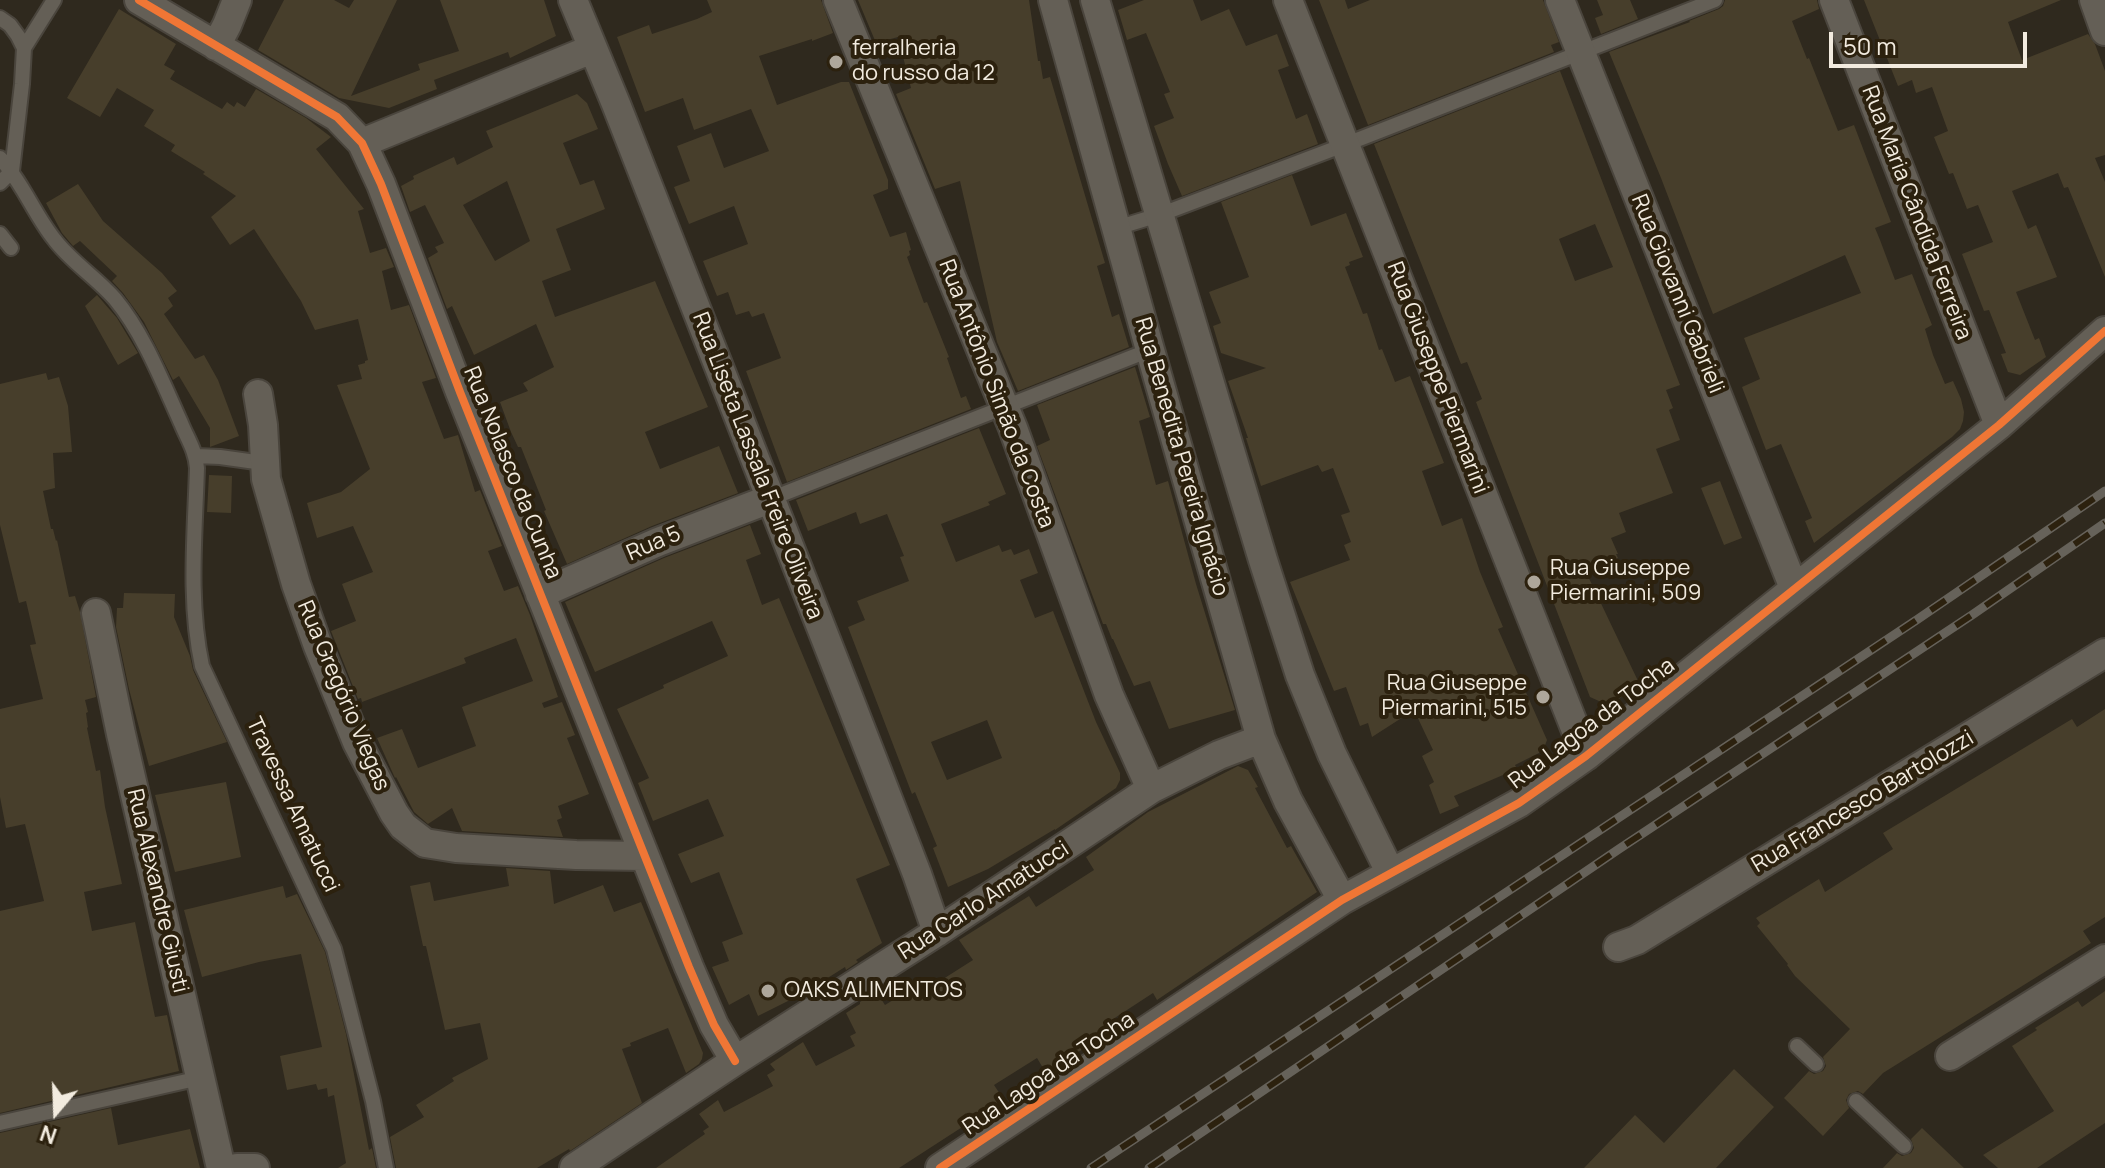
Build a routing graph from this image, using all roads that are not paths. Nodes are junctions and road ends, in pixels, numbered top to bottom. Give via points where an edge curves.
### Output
1 (54, 0) edge
2 (139, 0) edge
3 (237, 0) edge
4 (573, 0) edge
5 (838, 0) edge
6 (1053, 0) edge
7 (1095, 0) edge
8 (1288, 0) edge
9 (1560, 0) edge
10 (1715, 0) edge
11 (1834, 0) edge
12 (2094, 0) edge
13 (0, 18) edge
14 (2105, 31) edge
15 (216, 46) junction
16 (24, 48) junction
17 (592, 49) junction
18 (1580, 52) junction
19 (362, 143) junction
20 (1344, 145) junction
21 (0, 158) edge
22 (12, 171) junction
23 (0, 183) edge
24 (1159, 215) junction
25 (1116, 228) junction
26 (0, 234) edge
27 (11, 248) dead end
28 (2105, 331) edge
29 (1150, 350) junction
30 (258, 394) dead end
31 (1005, 408) junction
32 (1999, 425) junction
33 (196, 456) junction
34 (263, 463) junction
35 (770, 499) junction
36 (1794, 588) junction
37 (540, 594) junction
38 (96, 613) dead end
39 (2105, 653) edge
40 (1261, 739) junction
41 (1586, 756) junction
42 (1151, 789) junction
43 (644, 856) junction
44 (1390, 872) junction
45 (1342, 900) junction
46 (937, 932) junction
47 (1618, 947) dead end
48 (2105, 959) edge
49 (1797, 1046) dead end
50 (1950, 1056) dead end
51 (735, 1061) junction
52 (1816, 1064) dead end
53 (200, 1078) junction
54 (1856, 1101) dead end
55 (0, 1123) edge
56 (1904, 1146) dead end
57 (221, 1168) edge
58 (237, 1168) edge
59 (255, 1168) edge
60 (386, 1168) edge
61 (574, 1168) edge
62 (940, 1168) edge

1 - 16 lane
2 - 15 street, Rua Nolasco da Cunha
3 - 15 street
4 - 17 street, Rua Liseta Lassala Freire Oliveira
5 - 31 street, Rua Antônio Simão da Costa
6 - 25 street, Rua Benedita Pereira Ignácio
7 - 24 street
8 - 20 street, Rua Giuseppe Piermarini
9 - 18 street, Rua Giovanni Gabrieli
10 - 18 lane
11 - 32 street, Rua Maria Cândida Ferreira
12 - 14 street
13 - 16 lane
15 - 19 street, Rua Nolasco da Cunha via 337,117
16 - 22 lane
17 - 19 street
17 - 35 street, Rua Liseta Lassala Freire Oliveira
18 - 20 lane
18 - 36 street, Rua Giovanni Gabrieli
19 - 37 street, Rua Nolasco da Cunha
20 - 24 lane
20 - 41 street, Rua Giuseppe Piermarini
21 - 22 lane
22 - 23 lane
22 - 33 lane via 52,237 100,282 129,319
24 - 25 lane
24 - 44 street via 1300,675
25 - 29 street, Rua Benedita Pereira Ignácio
26 - 27 lane
28 - 32 street, Rua Lagoa da Tocha
29 - 31 lane
29 - 40 street, Rua Benedita Pereira Ignácio
30 - 34 street, Rua Gregório Viegas
31 - 35 lane
31 - 42 street, Rua Antônio Simão da Costa via 1109,695
32 - 36 street, Rua Lagoa da Tocha
33 - 34 lane
33 - 60 lane, Travessa Amatucci via 194,572 202,666 334,949
34 - 43 street, Rua Gregório Viegas via 318,646 357,742 403,826 425,843 456,848
35 - 37 street, Rua 5
35 - 46 street, Rua Liseta Lassala Freire Oliveira
36 - 41 street, Rua Lagoa da Tocha
37 - 43 street, Rua Nolasco da Cunha
38 - 53 street, Rua Alexandre Giusti
39 - 47 street, Rua Francesco Bartolozzi
40 - 42 street, Rua Carlo Amatucci
40 - 45 street, Rua Benedita Pereira Ignácio
41 - 44 street, Rua Lagoa da Tocha via 1519,803
42 - 46 street, Rua Carlo Amatucci
43 - 51 street, Rua Nolasco da Cunha via 703,1001
44 - 45 street, Rua Lagoa da Tocha
45 - 62 street, Rua Lagoa da Tocha
46 - 51 street, Rua Carlo Amatucci
48 - 50 street
49 - 52 lane
51 - 61 street, Rua Carlo Amatucci
53 - 55 lane
53 - 57 street, Rua Alexandre Giusti
54 - 56 lane
58 - 59 street

